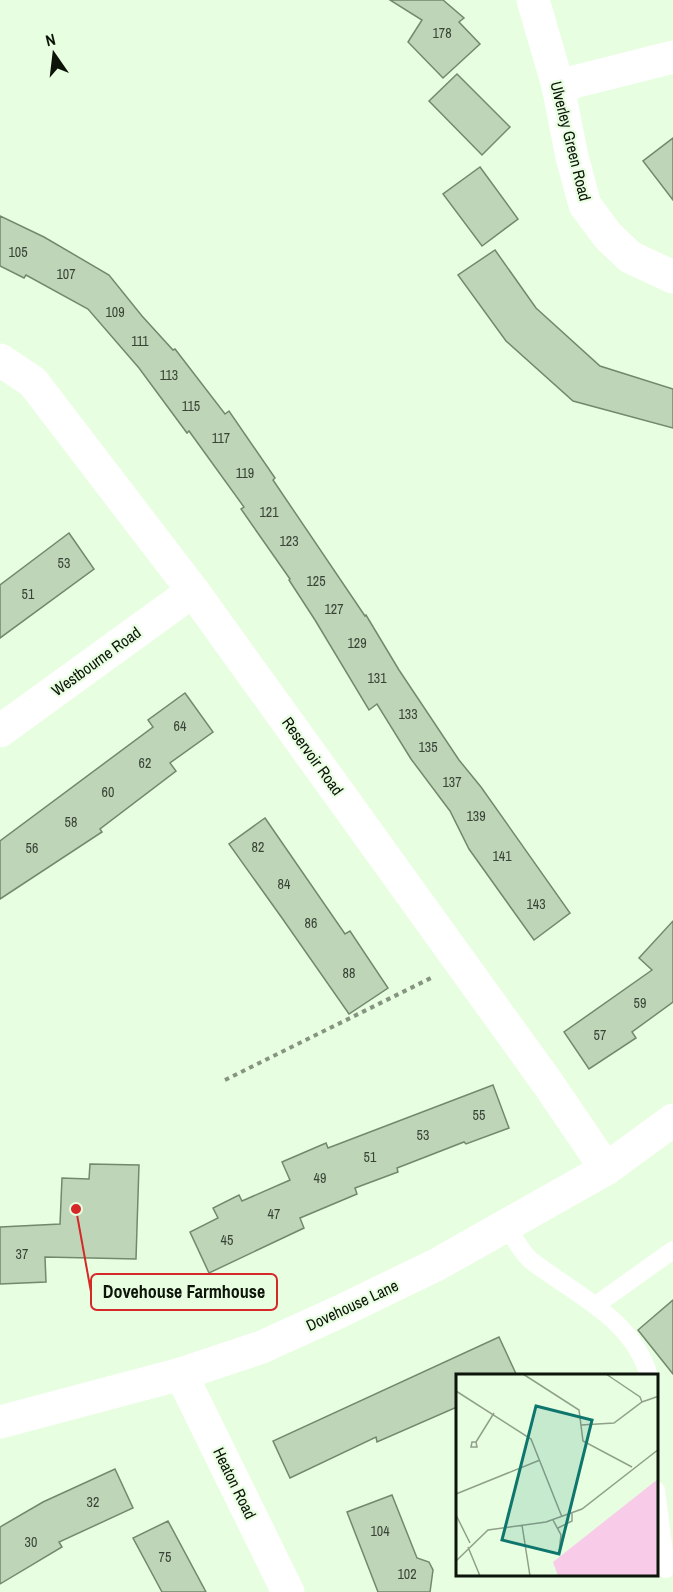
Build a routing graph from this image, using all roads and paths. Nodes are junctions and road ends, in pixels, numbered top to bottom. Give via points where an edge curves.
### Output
1 (533, 0) edge
2 (673, 57) edge
3 (558, 86) junction
4 (673, 277) edge
5 (0, 360) edge
6 (192, 591) junction
7 (0, 731) edge
8 (461, 964) junction
9 (225, 1080) dead end
10 (673, 1120) edge
11 (606, 1169) junction
12 (506, 1226) junction
13 (673, 1250) edge
14 (596, 1305) junction
15 (181, 1374) junction
16 (648, 1374) edge
17 (0, 1422) edge
18 (658, 1499) edge
19 (666, 1569) dead end
20 (288, 1592) edge

1 - 3 street, Ulverley Green Road
2 - 3 street
3 - 4 street, Ulverley Green Road via 585,205 608,236 630,256
5 - 6 street, Reservoir Road via 33,382
6 - 7 street, Westbourne Road
6 - 8 street, Reservoir Road
8 - 9 path
8 - 11 street, Reservoir Road
10 - 11 street, Dovehouse Lane
11 - 12 street, Dovehouse Lane
12 - 14 lane via 531,1261
12 - 15 street, Dovehouse Lane via 436,1265 262,1347
13 - 14 lane
14 - 16 lane via 632,1340
15 - 17 street, Dovehouse Lane
15 - 20 street, Heaton Road
18 - 19 lane

